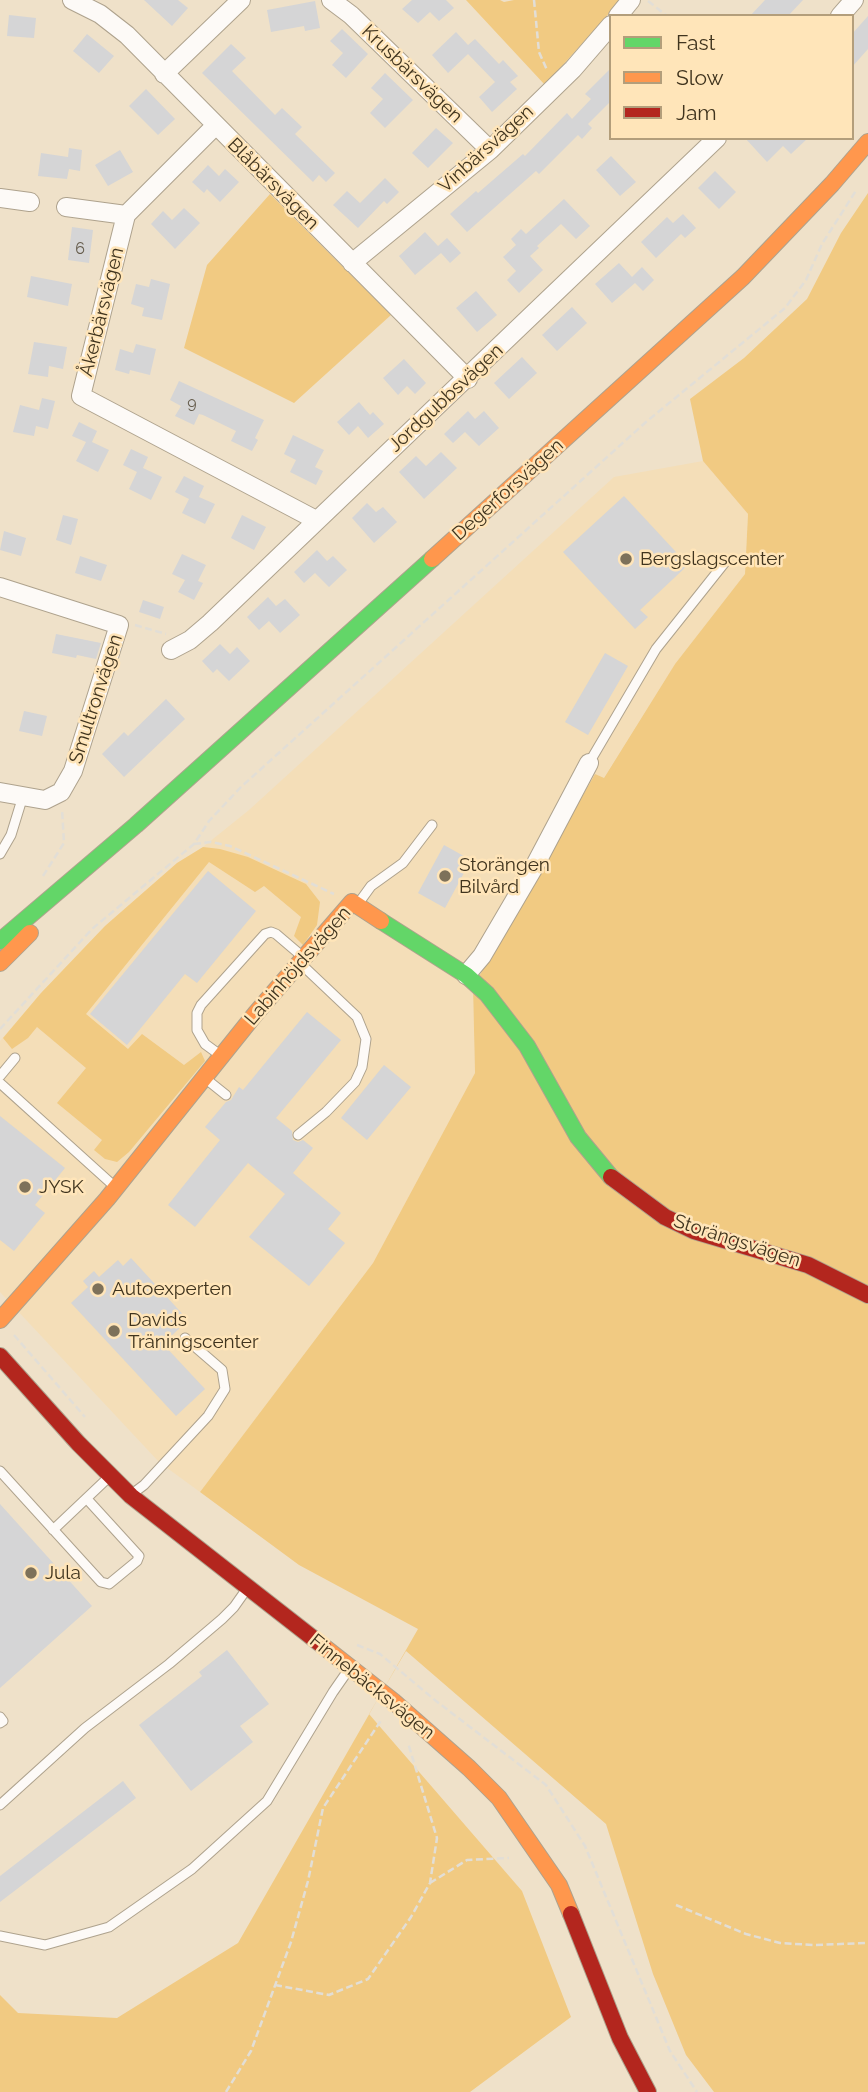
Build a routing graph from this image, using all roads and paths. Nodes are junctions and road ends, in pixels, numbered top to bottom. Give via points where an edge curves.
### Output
1 (72, 0) edge
2 (241, 0) edge
3 (331, 0) edge
4 (534, 0) edge
5 (631, 0) edge
6 (647, 0) edge
7 (854, 0) edge
8 (620, 14) edge
9 (664, 14) edge
10 (842, 14) edge
11 (609, 27) edge
12 (164, 74) junction
13 (559, 83) junction
14 (215, 126) junction
15 (715, 140) edge
16 (868, 142) edge
17 (490, 150) junction
18 (861, 184) dead end
19 (0, 198) edge
20 (30, 202) dead end
21 (66, 207) dead end
22 (126, 215) junction
23 (352, 263) junction
24 (468, 379) junction
25 (316, 520) junction
26 (726, 561) dead end
27 (0, 587) edge
28 (120, 625) junction
29 (190, 640) junction
30 (171, 650) dead end
31 (589, 763) joint
32 (0, 792) edge
33 (23, 796) junction
34 (53, 796) junction
35 (136, 825) junction
36 (432, 825) dead end
37 (194, 844) junction
38 (0, 855) edge
39 (37, 884) dead end
40 (355, 904) junction
41 (0, 941) edge
42 (301, 959) junction
43 (0, 963) edge
44 (466, 975) junction
45 (0, 1029) edge
46 (221, 1056) junction
47 (15, 1058) dead end
48 (0, 1076) edge
49 (204, 1078) junction
50 (0, 1083) edge
51 (226, 1095) dead end
52 (298, 1135) dead end
53 (115, 1188) junction
54 (868, 1295) edge
55 (0, 1320) edge
56 (185, 1338) dead end
57 (0, 1356) edge
58 (0, 1471) edge
59 (110, 1476) junction
60 (131, 1496) junction
61 (87, 1499) junction
62 (53, 1530) junction
63 (248, 1587) junction
64 (351, 1668) junction
65 (393, 1701) junction
66 (0, 1717) edge
67 (0, 1723) edge
68 (407, 1741) dead end
69 (0, 1805) edge
70 (509, 1858) dead end
71 (430, 1883) junction
72 (676, 1905) dead end
73 (0, 1936) edge
74 (868, 1943) edge
75 (275, 1985) junction
76 (226, 2092) edge
77 (648, 2092) edge

1 - 12 street, Blåbärsvägen via 127,35
2 - 12 street
3 - 17 street, Krusbärsvägen
4 - 13 path via 540,59
5 - 8 street
6 - 9 path
7 - 10 street
11 - 13 street, Vinbärsvägen
12 - 14 street, Blåbärsvägen
13 - 17 street, Vinbärsvägen
14 - 22 street
14 - 23 street, Blåbärsvägen
15 - 24 street, Jordgubbsvägen
16 - 35 street, Degerforsvägen via 725,294
17 - 23 street, Vinbärsvägen
18 - 37 path via 785,308 646,422 251,778 209,821
19 - 20 street
21 - 22 street
22 - 25 street, Åkerbärsvägen via 82,396
23 - 24 street, Blåbärsvägen
24 - 25 street, Jordgubbsvägen
25 - 29 street, Jordgubbsvägen
26 - 31 lane via 656,649
27 - 28 street, Smultronvägen
28 - 29 path
28 - 34 street, Smultronvägen via 73,771
29 - 30 street, Jordgubbsvägen
31 - 44 street via 533,869
32 - 33 street
33 - 34 street
33 - 38 lane
34 - 39 path via 64,843
35 - 41 street, Degerforsvägen
35 - 43 street, Degerforsvägen
36 - 40 lane via 404,863 371,886
37 - 40 path via 230,846
37 - 45 path via 92,929
40 - 42 street, Labinhöjdsvägen
40 - 44 street, Labinhöjdsvägen
42 - 46 street, Labinhöjdsvägen
42 - 46 lane via 276,934 265,934 201,1005 197,1030 205,1044
42 - 52 lane via 357,1017 366,1039 355,1082
44 - 54 street, Storängsvägen via 487,994 527,1046 557,1103 608,1175 664,1217 694,1231 808,1265
46 - 49 street, Labinhöjdsvägen
47 - 48 lane
49 - 51 lane
49 - 53 street, Labinhöjdsvägen
50 - 53 lane
53 - 55 street, Labinhöjdsvägen
56 - 60 lane via 222,1370 225,1389 208,1416
57 - 59 street, Finnebäcksvägen
58 - 62 lane
59 - 60 street, Finnebäcksvägen
59 - 61 lane
60 - 63 street, Finnebäcksvägen
61 - 62 lane
61 - 62 lane via 137,1552 137,1560 109,1584 101,1582
63 - 64 street, Finnebäcksvägen
63 - 69 lane via 222,1619 85,1728
64 - 65 street, Finnebäcksvägen
64 - 73 lane via 267,1801 192,1869 109,1927 44,1945
65 - 75 path via 323,1808 308,1881
65 - 77 street, Finnebäcksvägen via 499,1798 532,1843 559,1885 620,2038
66 - 67 lane
68 - 71 path via 437,1838
70 - 71 path via 467,1860
71 - 75 path via 368,1979 329,1995
72 - 74 path via 746,1934 780,1942
75 - 76 path via 251,2051

